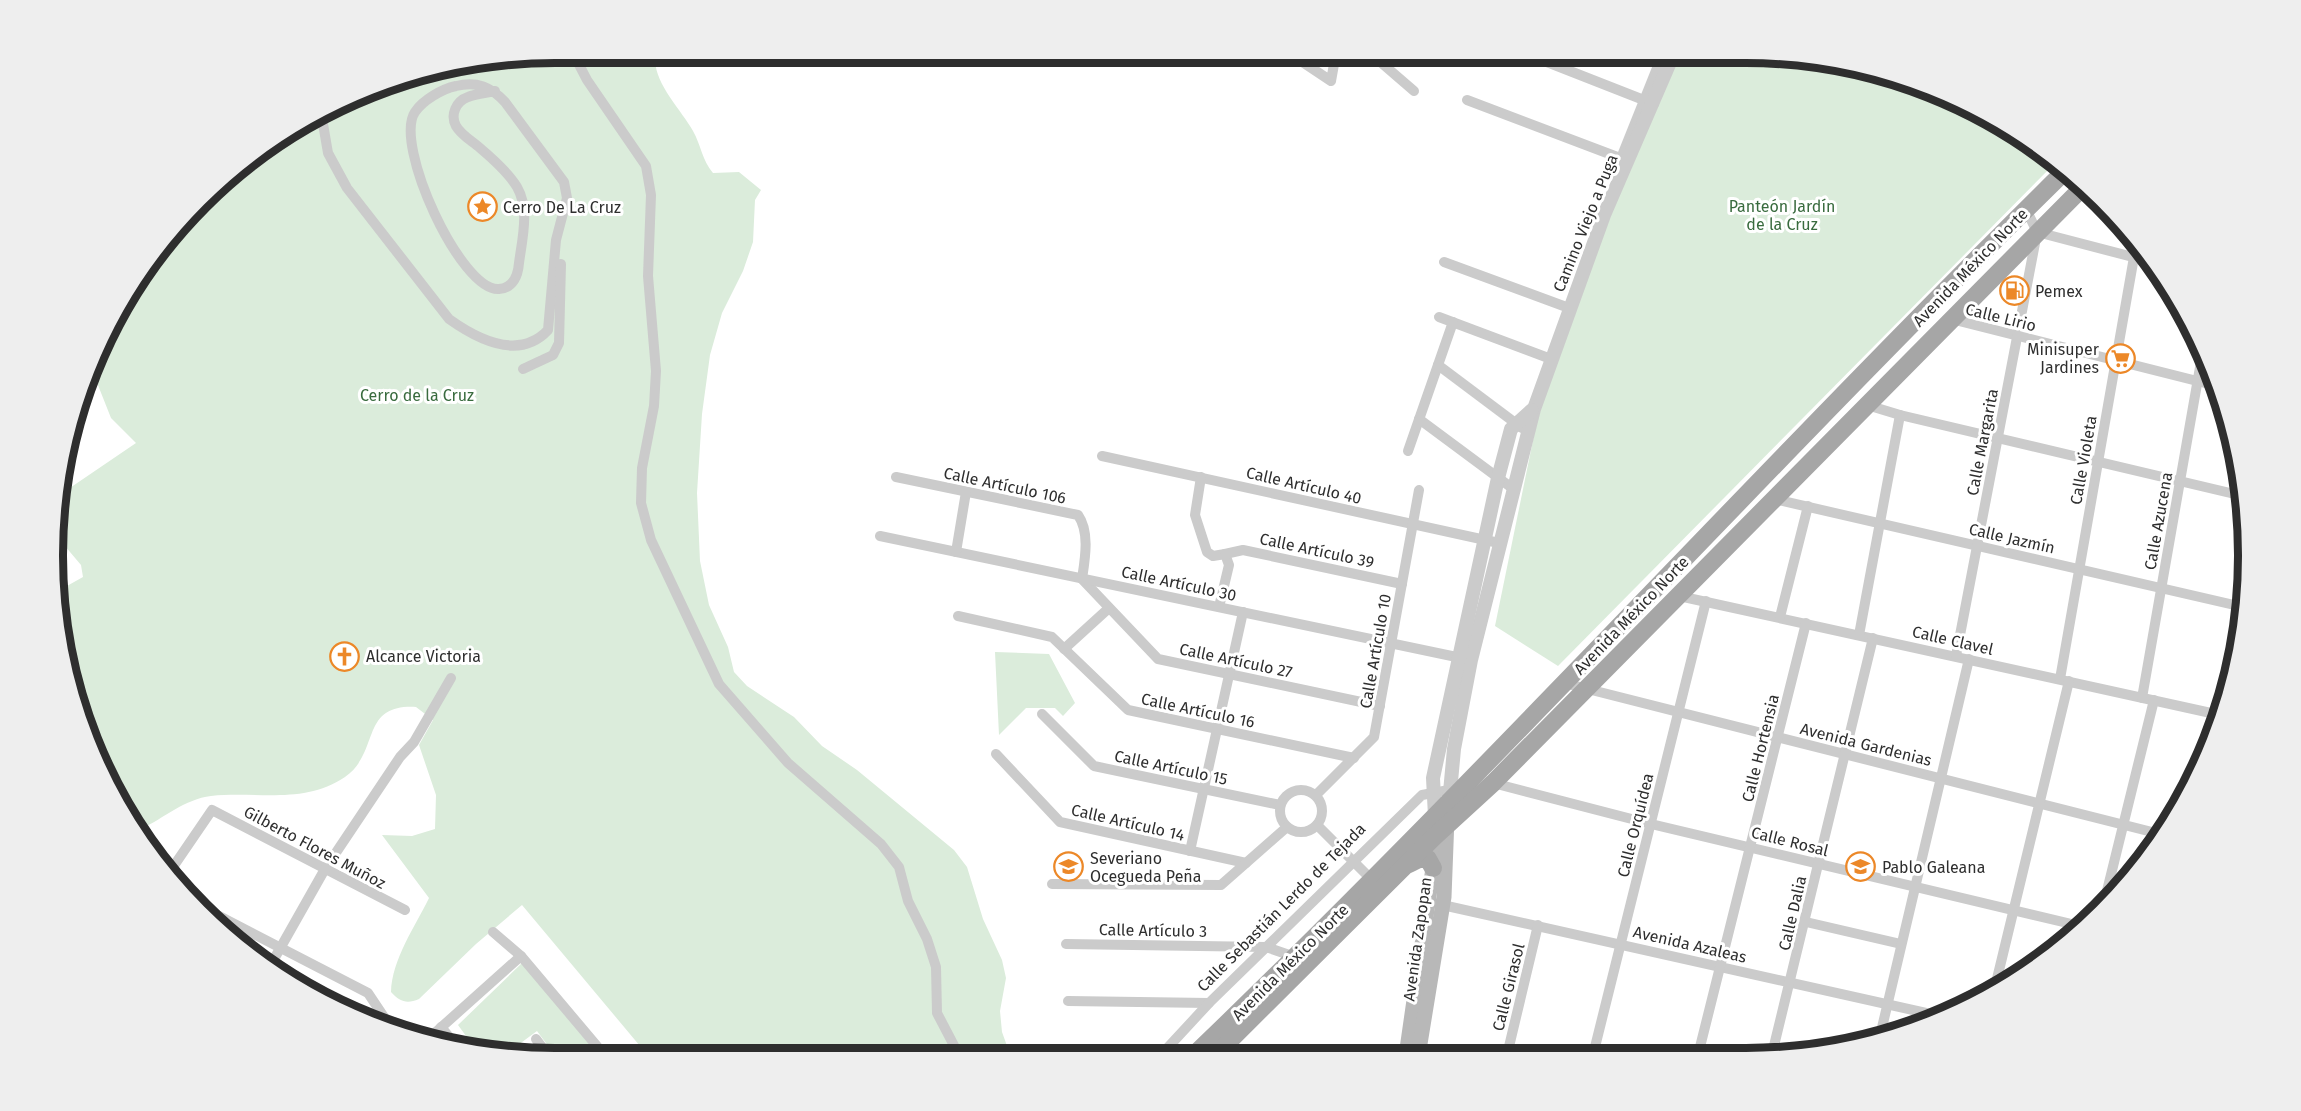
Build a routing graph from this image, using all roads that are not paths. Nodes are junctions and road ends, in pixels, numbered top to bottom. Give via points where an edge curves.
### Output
1 (578, 63) edge
2 (1305, 63) edge
3 (1334, 63) edge
4 (1381, 63) edge
5 (1549, 63) edge
6 (1660, 63) edge
7 (1669, 63) edge
8 (1414, 91) dead end
9 (495, 92) junction
10 (1467, 100) dead end
11 (1649, 103) junction
12 (323, 122) edge
13 (1624, 160) junction
14 (2060, 177) edge
15 (2078, 192) edge
16 (2026, 209) junction
17 (2037, 232) junction
18 (557, 245) junction
19 (2133, 252) edge
20 (2137, 257) edge
21 (1444, 262) dead end
22 (1569, 308) junction
23 (1439, 317) dead end
24 (1952, 320) junction
25 (1453, 322) junction
26 (2017, 336) junction
27 (1551, 359) junction
28 (2116, 361) junction
29 (1438, 365) junction
30 (2200, 366) edge
31 (523, 369) dead end
32 (2198, 381) junction
33 (2207, 383) edge
34 (1867, 405) junction
35 (1900, 416) junction
36 (1419, 419) junction
37 (1522, 428) junction
38 (1998, 438) junction
39 (1408, 451) dead end
40 (1102, 456) dead end
41 (2098, 462) junction
42 (896, 477) dead end
43 (1200, 477) junction
44 (1498, 478) junction
45 (2180, 481) junction
46 (1512, 488) junction
47 (1419, 490) dead end
48 (966, 492) junction
49 (2234, 494) edge
50 (1774, 499) junction
51 (1808, 506) junction
52 (1880, 523) junction
53 (1413, 525) junction
54 (880, 536) dead end
55 (1483, 540) junction
56 (1499, 543) junction
57 (1977, 545) junction
58 (957, 552) junction
59 (1225, 554) junction
60 (2079, 569) junction
61 (1082, 579) junction
62 (1402, 584) junction
63 (2161, 588) junction
64 (1679, 596) junction
65 (1706, 601) junction
66 (2235, 605) edge
67 (1219, 607) junction
68 (1109, 608) junction
69 (1243, 612) junction
70 (957, 616) dead end
71 (1780, 617) junction
72 (1806, 623) junction
73 (1859, 635) junction
74 (1873, 638) junction
75 (1391, 643) junction
76 (1064, 649) junction
77 (1956, 656) junction
78 (1465, 659) junction
79 (1970, 659) junction
80 (1229, 674) junction
81 (451, 678) dead end
82 (2064, 680) junction
83 (1564, 683) junction
84 (1587, 688) junction
85 (2142, 698) junction
86 (2154, 700) junction
87 (1380, 706) junction
88 (1678, 712) junction
89 (2212, 713) edge
90 (1042, 714) dead end
91 (1217, 730) junction
92 (1778, 737) junction
93 (996, 754) dead end
94 (1845, 754) junction
95 (1354, 758) junction
96 (1941, 778) junction
97 (1493, 783) junction
98 (1203, 789) junction
99 (1434, 791) junction
100 (1316, 795) junction
101 (1449, 797) junction
102 (2040, 804) junction
103 (1280, 805) junction
104 (1651, 824) junction
105 (1317, 825) junction
106 (2123, 825) junction
107 (1287, 827) junction
108 (1438, 827) junction
109 (2153, 832) edge
110 (1751, 847) junction
111 (1190, 851) junction
112 (1353, 861) junction
113 (1246, 863) junction
114 (1819, 863) junction
115 (1409, 864) junction
116 (174, 866) edge
117 (1433, 868) junction
118 (325, 869) junction
119 (1052, 884) dead end
120 (1378, 885) junction
121 (1915, 886) junction
122 (2107, 890) edge
123 (1436, 904) junction
124 (405, 910) dead end
125 (2015, 910) junction
126 (221, 917) edge
127 (1806, 922) junction
128 (2072, 924) edge
129 (1538, 925) junction
130 (494, 932) dead end
131 (1066, 944) dead end
132 (1621, 944) junction
133 (1901, 944) junction
134 (279, 947) junction
135 (1266, 947) junction
136 (520, 956) junction
137 (273, 959) edge
138 (1301, 962) junction
139 (1720, 967) junction
140 (1997, 979) edge
141 (1792, 982) junction
142 (1068, 1001) dead end
143 (1209, 1003) junction
144 (1888, 1004) junction
145 (1928, 1013) edge
146 (384, 1017) edge
147 (441, 1027) junction
148 (1882, 1028) edge
149 (435, 1033) edge
150 (449, 1036) edge
151 (536, 1039) dead end
152 (1774, 1047) edge
153 (542, 1048) edge
154 (598, 1048) edge
155 (955, 1048) edge
156 (1167, 1048) edge
157 (1202, 1048) edge
158 (1221, 1048) edge
159 (1408, 1048) edge
160 (1419, 1048) edge
161 (1509, 1048) edge
162 (1595, 1048) edge
163 (1700, 1048) edge

1 - 155 street via 646,166 651,195 648,276 656,370 640,503 651,540 719,684 788,764 881,844 899,867 908,901 936,968 937,1013
2 - 3 street via 1331,81
4 - 8 street
5 - 11 street
6 - 11 street
7 - 11 street, Camino Viejo a Puga
9 - 9 street via 468,83 451,87 428,99 414,113 410,127 420,182 455,252 476,279 496,289 506,287 516,277 524,223 522,202 518,188 506,172 460,132 454,118 463,99
9 - 18 street via 564,182 567,198
10 - 13 street
11 - 13 street, Camino Viejo a Puga
12 - 18 street via 328,153 348,188 444,312 471,335 497,345 533,342 543,336 548,330
13 - 22 street, Camino Viejo a Puga
14 - 16 main road, Avenida México Norte
15 - 17 main road, Avenida México Norte
16 - 17 street
16 - 83 main road, Avenida México Norte
17 - 19 street
17 - 24 main road, Avenida México Norte
17 - 26 street, Calle Margarita
18 - 31 street via 562,250 560,343 553,355
20 - 28 street, Calle Violeta
21 - 22 street
22 - 27 street, Camino Viejo a Puga
23 - 25 street
24 - 26 street, Calle Lirio
24 - 34 main road, Avenida México Norte
25 - 27 street
25 - 29 street
26 - 28 street, Calle Lirio
26 - 38 street, Calle Margarita
27 - 37 street, Camino Viejo a Puga via 1534,409
28 - 32 street, Calle Lirio
28 - 41 street, Calle Violeta
29 - 36 street
29 - 37 street
30 - 32 street, Calle Azucena
32 - 33 street, Calle Lirio
32 - 45 street, Calle Azucena
34 - 35 street
34 - 50 main road, Avenida México Norte
35 - 38 street
35 - 52 street
36 - 39 street
36 - 44 street
37 - 44 street via 1511,429
37 - 46 street
38 - 41 street
38 - 57 street, Calle Margarita
40 - 43 street, Calle Artículo 40
41 - 45 street
41 - 60 street, Calle Violeta
42 - 48 street, Calle Artículo 106
43 - 53 street, Calle Artículo 40
43 - 59 street via 1195,515 1207,552 1213,556
44 - 46 street
44 - 55 street
45 - 49 street
45 - 63 street, Calle Azucena
46 - 56 street
47 - 53 street, Calle Artículo 10
48 - 58 street
48 - 61 street, Calle Artículo 106 via 1078,515 1083,522 1086,553
50 - 51 street, Calle Jazmín
50 - 64 main road, Avenida México Norte
51 - 52 street, Calle Jazmín
51 - 71 street
52 - 57 street, Calle Jazmín
52 - 73 street
53 - 55 street, Calle Artículo 40
53 - 62 street, Calle Artículo 10
54 - 58 street, Calle Artículo 30
55 - 56 street, Calle Artículo 40
55 - 78 street
56 - 78 street
57 - 60 street, Calle Jazmín
57 - 77 street, Calle Margarita
58 - 61 street, Calle Artículo 30
59 - 62 street, Calle Artículo 39 via 1243,550
59 - 67 street via 1229,565
60 - 63 street, Calle Jazmín
60 - 82 street, Calle Violeta
61 - 67 street, Calle Artículo 30
61 - 68 street, Calle Artículo 27
62 - 75 street, Calle Artículo 10
63 - 66 street, Calle Jazmín
63 - 85 street, Calle Azucena
64 - 65 street, Calle Clavel
64 - 84 main road, Avenida México Norte
65 - 71 street, Calle Clavel
65 - 88 street, Calle Orquídea
67 - 69 street, Calle Artículo 30
68 - 76 street
68 - 80 street, Calle Artículo 27 via 1158,659
69 - 75 street, Calle Artículo 30
69 - 80 street
70 - 76 street, Calle Artículo 16 via 1052,637
71 - 72 street, Calle Clavel
72 - 73 street, Calle Clavel
72 - 92 street, Calle Hortensia
73 - 74 street, Calle Clavel
74 - 77 street, Calle Clavel
74 - 94 street, Calle Dalia
75 - 78 street, Calle Artículo 30
75 - 87 street, Calle Artículo 10
76 - 91 street, Calle Artículo 16 via 1128,710
77 - 79 street, Calle Clavel
78 - 99 street via 1433,778
78 - 101 street
79 - 82 street, Calle Clavel
79 - 96 street
80 - 87 street, Calle Artículo 27
80 - 91 street
81 - 118 street via 414,742
82 - 85 street, Calle Clavel
82 - 102 street, Calle Violeta
83 - 84 street, Avenida Gardenias
83 - 101 main road, Avenida México Norte
84 - 88 street, Avenida Gardenias
84 - 97 main road, Avenida México Norte
85 - 86 street, Calle Clavel
86 - 89 street, Calle Clavel
86 - 106 street
87 - 95 street, Calle Artículo 10 via 1374,737
88 - 92 street, Avenida Gardenias
88 - 104 street, Calle Orquídea
90 - 98 street, Calle Artículo 15 via 1094,766
91 - 95 street, Calle Artículo 16
91 - 98 street
92 - 94 street, Avenida Gardenias
92 - 110 street, Calle Hortensia
93 - 111 street, Calle Artículo 14 via 1060,822
94 - 96 street, Avenida Gardenias
94 - 114 street, Calle Dalia
95 - 100 street, Calle Artículo 10
96 - 102 street, Avenida Gardenias
96 - 121 street
97 - 104 street, Calle Rosal
97 - 108 main road, Avenida México Norte
98 - 103 street, Calle Artículo 15
98 - 111 street
99 - 101 street, Calle Sebastián Lerdo de Tejada
99 - 108 street
99 - 112 street, Calle Sebastián Lerdo de Tejada via 1422,795
100 - 103 street via 1295,790
100 - 105 street via 1322,813
101 - 108 main road, Avenida México Norte
102 - 106 street, Avenida Gardenias
102 - 125 street, Calle Violeta
103 - 107 street via 1280,817
104 - 110 street, Calle Rosal
104 - 132 street, Calle Orquídea
105 - 107 street via 1302,832
105 - 112 street
106 - 109 street, Avenida Gardenias
106 - 122 street
107 - 113 street
108 - 115 main road, Avenida México Norte
108 - 117 main road
108 - 120 main road, Avenida México Norte
108 - 123 main road, Avenida Zapopan
110 - 114 street, Calle Rosal
110 - 139 street, Calle Hortensia
111 - 113 street, Calle Artículo 14
112 - 120 street
112 - 135 street, Calle Sebastián Lerdo de Tejada
113 - 119 street via 1221,885
114 - 121 street, Calle Rosal
114 - 127 street, Calle Dalia
115 - 117 main road via 1428,859
115 - 120 main road, Avenida México Norte
116 - 118 street, Gilberto Flores Muñoz via 212,810
117 - 123 main road, Avenida Zapopan
118 - 124 street, Gilberto Flores Muñoz
118 - 134 street
120 - 138 main road, Avenida México Norte
121 - 125 street, Calle Rosal
121 - 133 street
123 - 129 street, Avenida Azaleas
123 - 159 main road, Avenida Zapopan
123 - 160 main road, Avenida Zapopan
125 - 128 street, Calle Rosal
125 - 140 street, Calle Violeta
126 - 134 street
127 - 133 street
127 - 141 street, Calle Dalia
129 - 132 street, Avenida Azaleas
129 - 161 street, Calle Girasol
130 - 136 street
131 - 135 street, Calle Artículo 3
132 - 139 street, Avenida Azaleas
132 - 162 street, Calle Orquídea
133 - 144 street
134 - 137 street
134 - 146 street via 368,993
135 - 138 street, Calle Artículo 3
135 - 143 street, Calle Sebastián Lerdo de Tejada
136 - 147 street
136 - 154 street
138 - 157 main road, Avenida México Norte
138 - 158 main road, Avenida México Norte
139 - 141 street, Avenida Azaleas
139 - 163 street, Calle Hortensia
141 - 144 street, Avenida Azaleas
141 - 152 street, Calle Dalia
142 - 143 street
143 - 156 street, Calle Sebastián Lerdo de Tejada
144 - 145 street, Avenida Azaleas
144 - 148 street
147 - 149 street
147 - 150 street
151 - 153 street

